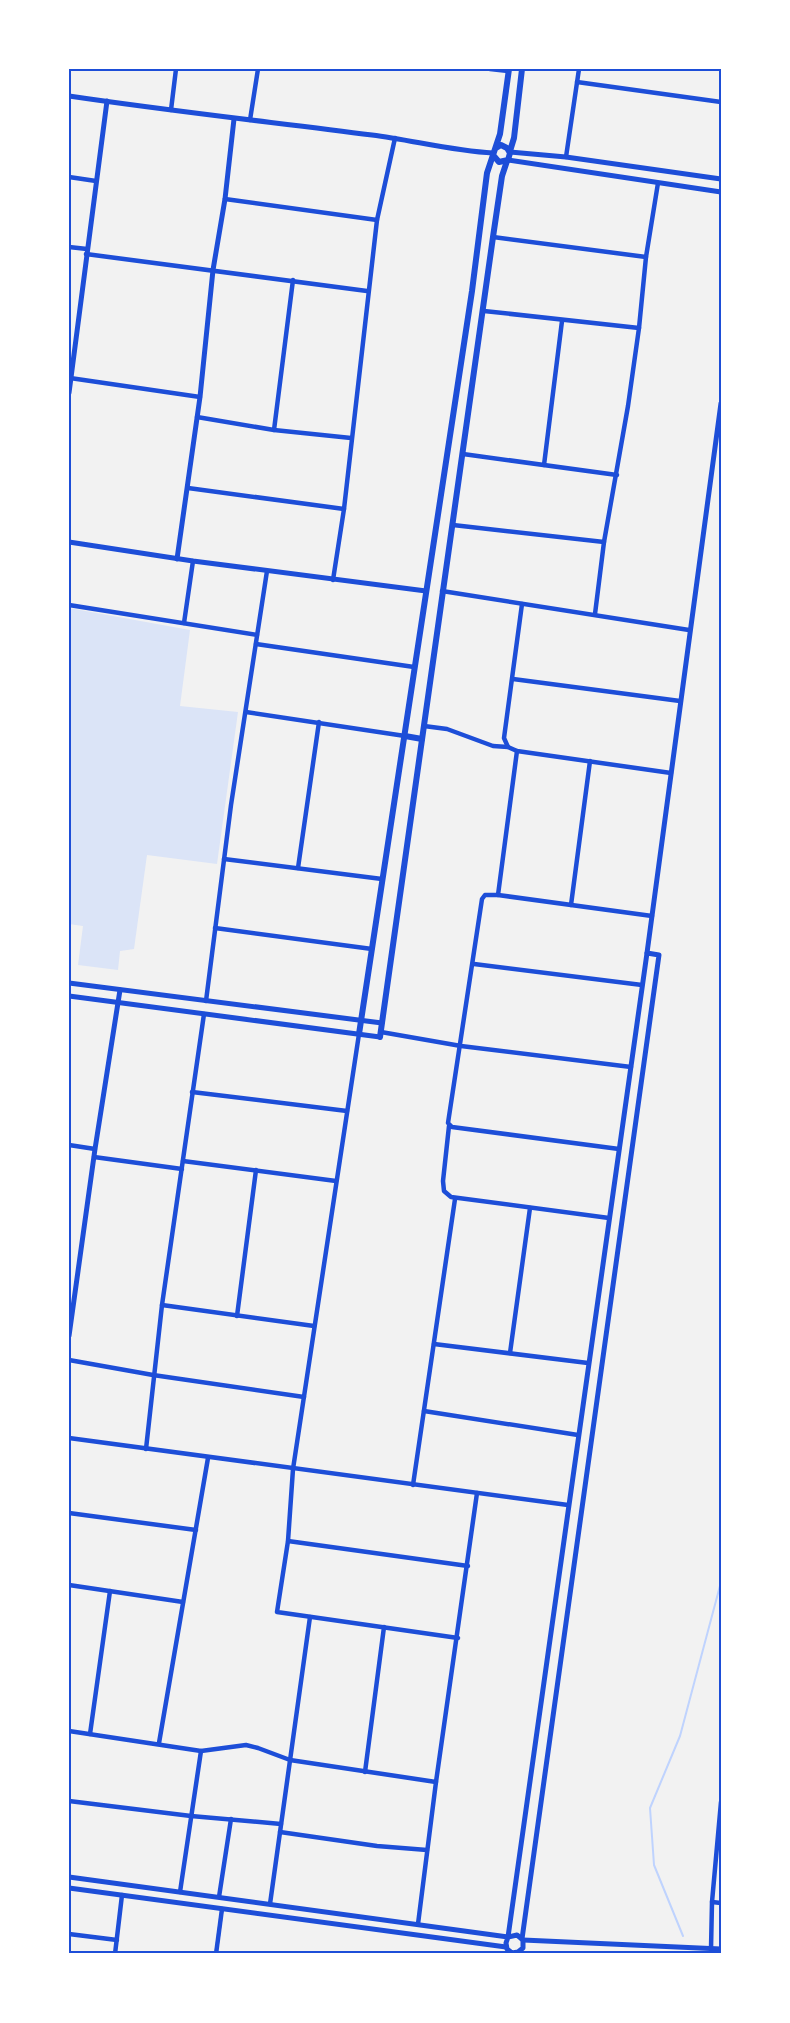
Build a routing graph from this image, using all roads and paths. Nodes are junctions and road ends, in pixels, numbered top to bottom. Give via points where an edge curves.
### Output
1 (176, 69) edge
2 (258, 69) edge
3 (490, 69) edge
4 (522, 69) edge
5 (579, 69) edge
6 (509, 70) edge
7 (577, 82) junction
8 (69, 96) edge
9 (106, 101) junction
10 (721, 102) edge
11 (171, 110) junction
12 (234, 119) junction
13 (250, 120) junction
14 (394, 138) junction
15 (494, 152) junction
16 (510, 152) junction
17 (566, 158) junction
18 (507, 160) junction
19 (69, 177) edge
20 (721, 179) edge
21 (96, 181) junction
22 (658, 183) junction
23 (721, 192) edge
24 (225, 199) junction
25 (377, 220) junction
26 (493, 237) junction
27 (69, 247) edge
28 (86, 252) junction
29 (646, 257) junction
30 (213, 270) junction
31 (293, 280) junction
32 (367, 291) junction
33 (484, 311) junction
34 (562, 321) junction
35 (639, 328) junction
36 (70, 378) edge
37 (69, 393) edge
38 (200, 397) junction
39 (721, 403) edge
40 (197, 417) junction
41 (274, 430) junction
42 (351, 438) junction
43 (463, 454) junction
44 (544, 465) junction
45 (617, 475) junction
46 (188, 488) junction
47 (344, 509) junction
48 (453, 525) junction
49 (69, 542) edge
50 (604, 542) junction
51 (177, 559) junction
52 (193, 561) junction
53 (267, 571) junction
54 (333, 580) junction
55 (426, 591) junction
56 (442, 591) junction
57 (522, 604) junction
58 (69, 605) edge
59 (595, 614) junction
60 (184, 623) junction
61 (689, 630) junction
62 (257, 635) junction
63 (256, 644) junction
64 (414, 667) junction
65 (513, 679) junction
66 (680, 701) junction
67 (246, 712) junction
68 (319, 722) junction
69 (424, 726) junction
70 (405, 736) junction
71 (422, 739) junction
72 (507, 747) junction
73 (517, 751) junction
74 (590, 761) junction
75 (671, 773) junction
76 (224, 860) junction
77 (298, 868) junction
78 (382, 879) junction
79 (498, 895) junction
80 (571, 905) junction
81 (652, 916) junction
82 (215, 927) junction
83 (372, 949) junction
84 (647, 953) junction
85 (474, 963) junction
86 (69, 983) edge
87 (642, 985) junction
88 (120, 990) junction
89 (69, 996) edge
90 (171, 997) junction
91 (206, 1001) junction
92 (118, 1002) junction
93 (170, 1009) junction
94 (204, 1014) junction
95 (361, 1020) junction
96 (382, 1023) junction
97 (359, 1034) junction
98 (381, 1035) junction
99 (460, 1046) junction
100 (631, 1067) junction
101 (192, 1092) junction
102 (347, 1111) junction
103 (449, 1126) junction
104 (69, 1145) edge
105 (95, 1149) junction
106 (619, 1149) junction
107 (94, 1157) junction
108 (183, 1161) junction
109 (182, 1169) junction
110 (256, 1170) junction
111 (336, 1181) junction
112 (455, 1199) junction
113 (530, 1208) junction
114 (609, 1218) junction
115 (162, 1305) junction
116 (237, 1316) junction
117 (314, 1326) junction
118 (69, 1336) edge
119 (434, 1344) junction
120 (510, 1353) junction
121 (69, 1360) edge
122 (588, 1363) junction
123 (153, 1375) junction
124 (304, 1397) junction
125 (583, 1404) junction
126 (597, 1406) junction
127 (424, 1411) junction
128 (578, 1435) junction
129 (69, 1438) edge
130 (146, 1449) junction
131 (208, 1458) junction
132 (293, 1469) junction
133 (413, 1485) junction
134 (477, 1493) junction
135 (568, 1505) junction
136 (69, 1513) edge
137 (196, 1530) junction
138 (288, 1541) junction
139 (468, 1566) junction
140 (69, 1585) edge
141 (110, 1591) junction
142 (183, 1602) junction
143 (310, 1617) junction
144 (384, 1628) junction
145 (458, 1638) junction
146 (69, 1731) edge
147 (90, 1734) junction
148 (159, 1743) junction
149 (201, 1750) junction
150 (290, 1760) junction
151 (365, 1772) junction
152 (436, 1782) junction
153 (69, 1801) edge
154 (721, 1802) edge
155 (721, 1807) edge
156 (191, 1816) junction
157 (231, 1819) junction
158 (281, 1824) junction
159 (280, 1832) junction
160 (719, 1843) edge
161 (427, 1850) junction
162 (714, 1874) junction
163 (721, 1874) edge
164 (69, 1877) edge
165 (69, 1888) edge
166 (180, 1892) junction
167 (122, 1896) junction
168 (206, 1896) junction
169 (219, 1897) junction
170 (712, 1902) junction
171 (721, 1903) edge
172 (270, 1904) junction
173 (205, 1907) junction
174 (222, 1909) junction
175 (418, 1924) junction
176 (69, 1934) edge
177 (508, 1937) junction
178 (117, 1940) junction
179 (522, 1940) junction
180 (711, 1949) junction
181 (721, 1949) edge
182 (509, 1951) edge
183 (115, 1954) edge
184 (216, 1954) edge

1 - 11 street
2 - 13 street
3 - 6 street
4 - 16 main road
5 - 7 street
6 - 15 main road
7 - 10 street
7 - 17 street
8 - 9 street
9 - 11 street
9 - 21 street
11 - 12 street
12 - 13 street
12 - 24 street
13 - 14 street
14 - 15 street via 472,152
14 - 25 street
15 - 16 main road via 503,146
15 - 18 main road via 499,162
15 - 55 main road via 487,173
16 - 17 street
16 - 18 main road
17 - 20 street
18 - 22 street
18 - 26 main road
19 - 21 street
21 - 28 street
22 - 23 street
22 - 29 street
24 - 25 street
24 - 30 street
25 - 32 street
26 - 29 street
26 - 33 main road
27 - 28 street
28 - 30 street
28 - 36 street
29 - 35 street
30 - 31 street
30 - 38 street
31 - 32 street
31 - 41 street
32 - 42 street
33 - 34 street
33 - 43 main road
34 - 35 street
34 - 44 street
35 - 45 street
36 - 37 street
36 - 38 street
38 - 40 street
39 - 61 street
40 - 41 street
40 - 46 street
41 - 42 street
42 - 47 street
43 - 44 street
43 - 48 main road
44 - 45 street
45 - 50 street
46 - 47 street
46 - 51 street
47 - 54 street
48 - 50 street
48 - 56 main road
49 - 51 street
50 - 59 street
51 - 52 street
52 - 53 street
52 - 60 street
53 - 54 street
53 - 62 street
54 - 55 street
55 - 64 main road
56 - 57 street
56 - 69 main road
57 - 59 street
57 - 65 street
58 - 60 street
59 - 61 street
60 - 62 street
61 - 66 street
62 - 63 street
63 - 64 street
63 - 67 street
64 - 70 main road
65 - 66 street
65 - 72 street via 504,738
66 - 75 street
67 - 68 street
67 - 76 street
68 - 70 street
68 - 77 street
69 - 71 main road
69 - 72 street
70 - 71 main road
70 - 78 main road
71 - 96 main road
72 - 73 street
73 - 74 street
73 - 79 street
74 - 75 street
74 - 80 street
75 - 81 street
76 - 77 street
76 - 82 street
77 - 78 street
78 - 83 main road
79 - 80 street
79 - 85 street via 485,895 482,899
80 - 81 street
81 - 84 street
82 - 83 street
82 - 91 street
83 - 95 main road
84 - 87 street
84 - 126 street via 659,955
85 - 87 street
85 - 99 street
86 - 88 street
87 - 100 street
88 - 90 street
88 - 92 street
89 - 92 street
90 - 91 street
90 - 93 street
91 - 95 street
92 - 93 street
92 - 105 street
93 - 94 street
94 - 97 street
94 - 101 street
95 - 96 street
95 - 97 main road
96 - 98 main road
97 - 98 street
97 - 102 street
98 - 99 street
99 - 100 street
99 - 103 street
100 - 106 street
101 - 102 street
101 - 108 street
102 - 111 street
103 - 106 street
103 - 112 street via 443,1186
104 - 105 street
105 - 107 street
106 - 114 street
107 - 109 street
107 - 118 street
108 - 109 street
108 - 110 street
109 - 115 street
110 - 111 street
110 - 116 street
111 - 117 street
112 - 113 street
112 - 119 street
113 - 114 street
113 - 120 street
114 - 122 street
115 - 116 street
115 - 123 street
116 - 117 street
117 - 124 street
119 - 120 street
119 - 127 street
120 - 122 street
121 - 123 street
122 - 125 street
123 - 124 street
123 - 130 street
124 - 132 street
125 - 126 street
125 - 128 street
126 - 179 street
127 - 128 street
127 - 133 street
128 - 135 street
129 - 130 street
130 - 131 street
131 - 132 street
131 - 137 street
132 - 133 street
132 - 138 street
133 - 134 street
134 - 135 street
134 - 139 street
135 - 177 street
136 - 137 street
137 - 142 street
138 - 139 street
138 - 143 street via 277,1612
139 - 145 street
140 - 141 street
141 - 142 street
141 - 147 street
142 - 148 street
143 - 144 street
143 - 150 street
144 - 145 street
144 - 151 street
145 - 152 street
146 - 147 street
147 - 148 street
148 - 149 street
149 - 150 street via 246,1745
149 - 156 street
150 - 151 street
150 - 158 street
151 - 152 street
152 - 161 street
153 - 156 street
154 - 155 street
155 - 160 street
156 - 157 street
156 - 166 street
157 - 158 street
157 - 169 street
158 - 159 street
159 - 161 street
159 - 172 street
160 - 162 street
161 - 175 street
162 - 163 street
162 - 170 street
164 - 166 street
165 - 167 street
166 - 168 street
167 - 173 street
167 - 178 street
168 - 169 street
168 - 173 street
169 - 172 street
170 - 171 street
170 - 180 street
172 - 175 street
173 - 174 street
174 - 182 street
174 - 184 street
175 - 177 street
176 - 178 street
177 - 179 street via 517,1935
177 - 182 street
178 - 183 street
179 - 180 street
179 - 182 street via 521,1951
180 - 181 street

